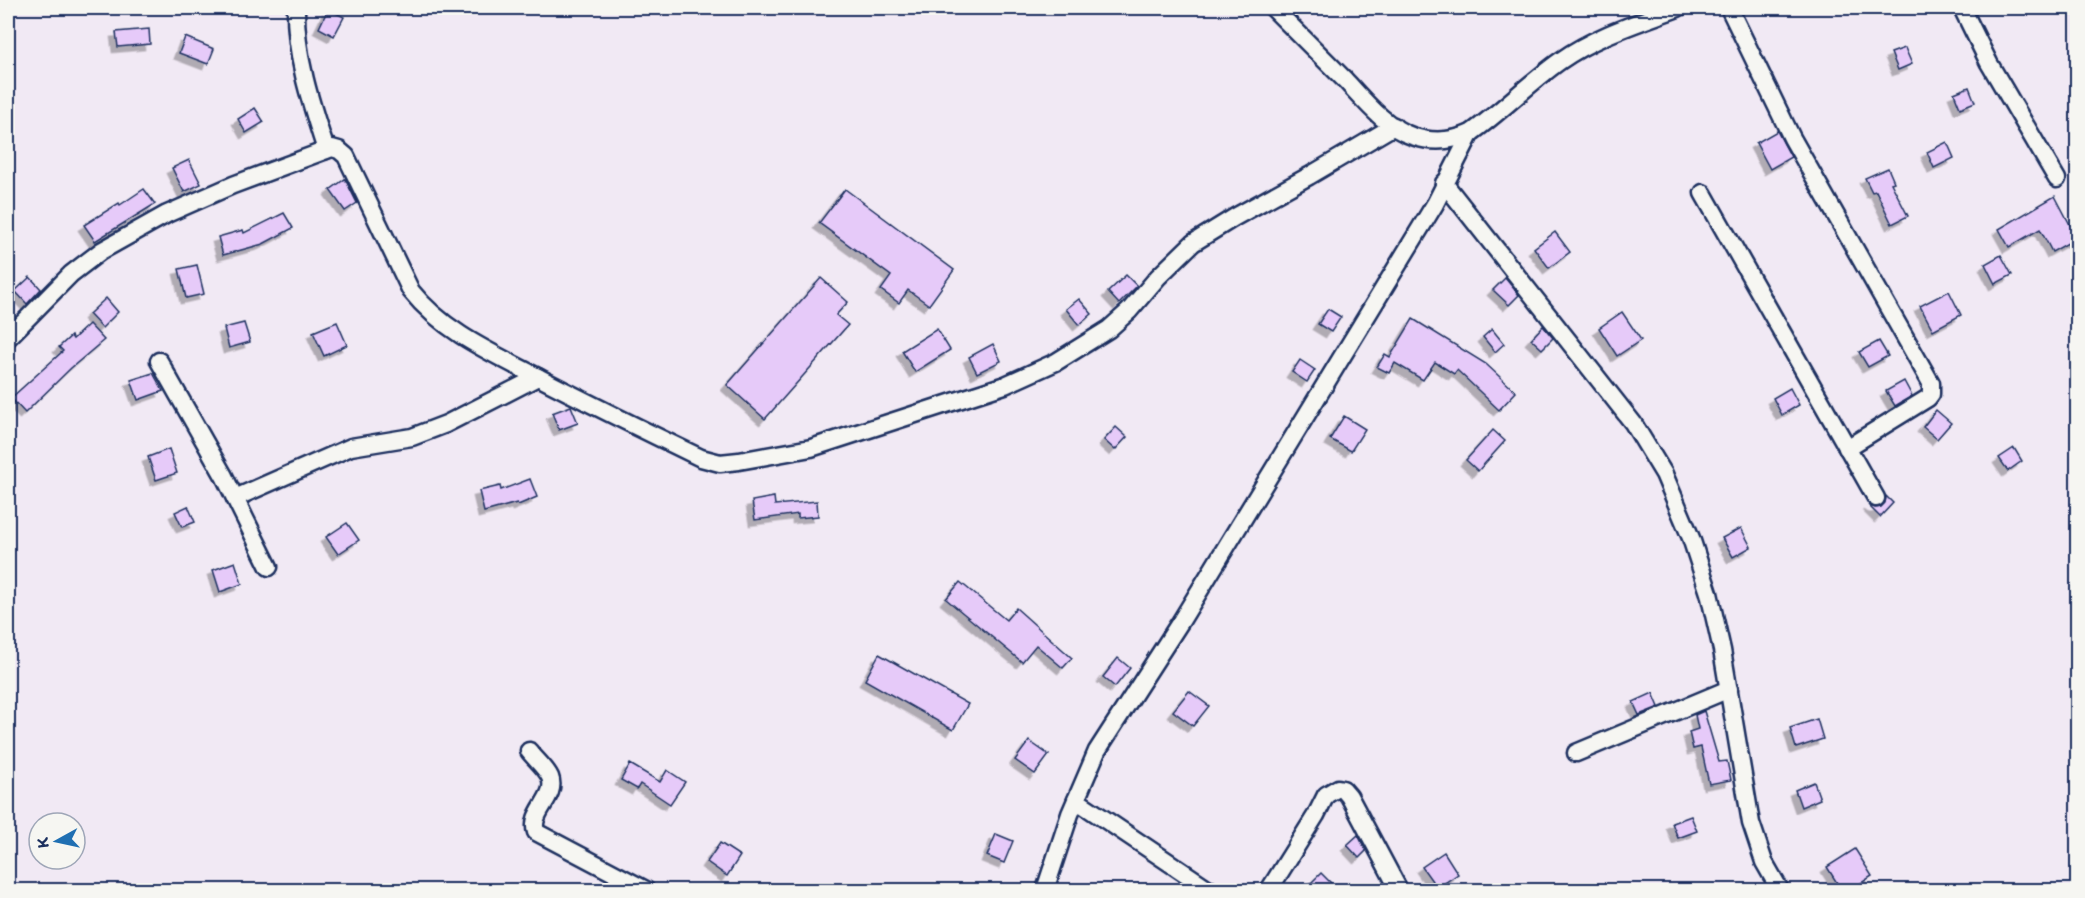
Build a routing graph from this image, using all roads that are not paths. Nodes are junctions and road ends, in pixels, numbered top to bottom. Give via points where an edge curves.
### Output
1 (296, 8) edge
2 (1273, 8) edge
3 (1678, 8) edge
4 (1729, 8) edge
5 (1962, 8) edge
6 (1394, 126) junction
7 (1471, 133) junction
8 (326, 150) junction
9 (2056, 179) dead end
10 (1444, 183) junction
11 (1702, 193) dead end
12 (8, 338) edge
13 (159, 361) dead end
14 (538, 377) junction
15 (1847, 448) junction
16 (235, 498) junction
17 (1876, 498) dead end
18 (269, 567) dead end
19 (1729, 689) junction
20 (529, 751) dead end
21 (1576, 753) dead end
22 (1076, 800) junction
23 (1273, 884) edge
24 (646, 891) edge
25 (1045, 891) edge
26 (1210, 891) edge
27 (1288, 891) edge
28 (1399, 891) edge
29 (1780, 891) edge

1 - 8 street via 308,92
2 - 6 street
3 - 7 street via 1570,54
4 - 15 street via 1792,138 1931,383 1928,398
5 - 9 street
6 - 7 street via 1410,136 1433,141
6 - 14 street via 1193,243 1109,329 1056,362 1005,385 811,448 740,461 708,461
7 - 10 street
8 - 12 street via 167,214 100,251 71,274
8 - 14 street via 333,148 346,156 396,263 420,303 450,330
10 - 19 street via 1633,423 1655,458 1680,510 1710,593
10 - 22 street via 1321,392 1097,751
11 - 15 street
13 - 16 street
14 - 16 street via 446,424 412,437 351,447
15 - 17 street
16 - 18 street
19 - 21 street
19 - 29 street via 1751,823 1764,862
20 - 24 street via 551,782 536,817 536,832
22 - 25 street
22 - 26 street
23 - 27 street
23 - 28 street via 1326,795 1338,788 1349,796

